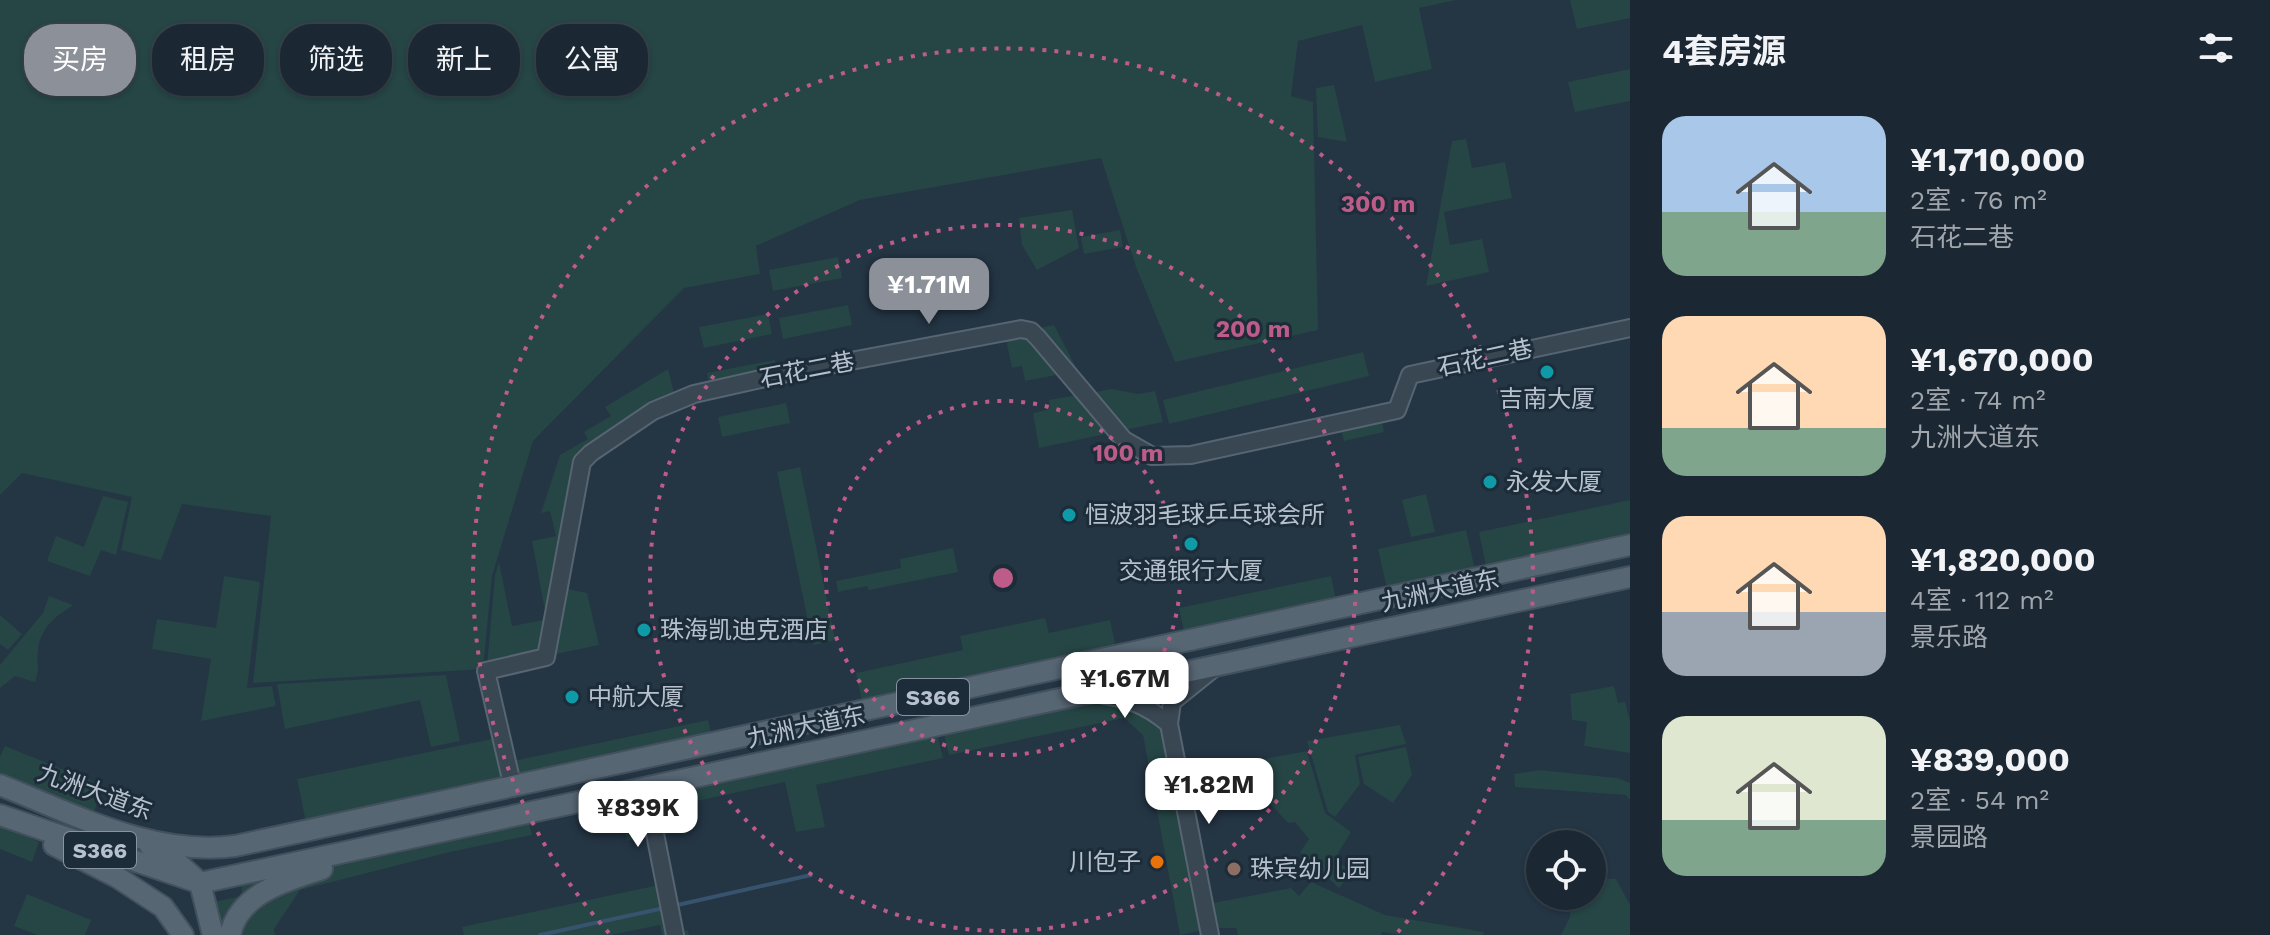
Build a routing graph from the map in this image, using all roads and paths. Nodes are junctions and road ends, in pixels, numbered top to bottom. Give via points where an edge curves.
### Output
1 (1630, 328) edge
2 (1630, 545) edge
3 (1630, 577) edge
4 (1218, 665) junction
5 (1093, 692) junction
6 (1169, 724) junction
7 (0, 785) edge
8 (513, 788) junction
9 (646, 788) junction
10 (0, 816) edge
11 (132, 837) junction
12 (401, 841) junction
13 (235, 846) junction
14 (200, 883) junction
15 (183, 935) edge
16 (202, 935) edge
17 (213, 935) edge
18 (230, 935) edge
19 (675, 935) edge
20 (1210, 935) edge

1 - 8 street, 石花二巷 via 1410,375 1397,410 1191,455 1152,456 1124,440 1038,338 1021,329 694,394 653,411 582,462 546,657 486,671
2 - 8 main road, 九洲大道东 / S366
3 - 4 main road, 九洲大道东 / S366
4 - 5 main road, 九洲大道东 / S366
4 - 6 street via 1172,702
5 - 6 street via 1147,707
5 - 9 main road, 九洲大道东 / S366
6 - 20 street
7 - 11 main road, 九洲大道东 / S366
8 - 13 main road, 九洲大道东 / S366
9 - 12 main road, 九洲大道东 / S366
9 - 19 street
10 - 14 main road, S366
10 - 15 main road via 117,877 163,907
11 - 13 main road, 九洲大道东 / S366 via 208,849
11 - 14 main road via 171,857
12 - 14 main road, 九洲大道东 / S366
12 - 18 main road via 261,893 246,903
13 - 14 main road
14 - 16 main road
14 - 17 main road

